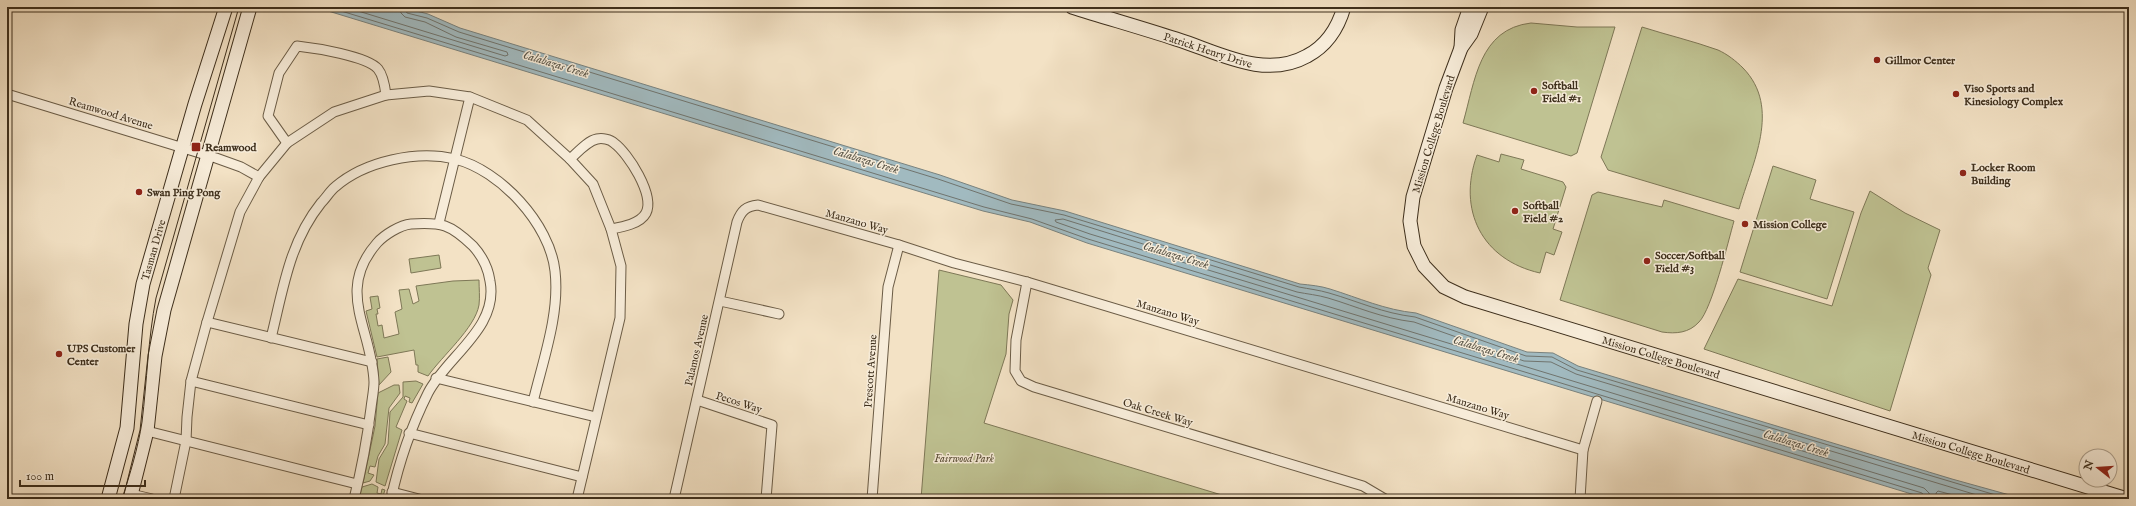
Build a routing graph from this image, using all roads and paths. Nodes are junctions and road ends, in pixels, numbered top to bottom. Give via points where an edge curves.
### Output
1 (226, 7) edge
2 (250, 7) edge
3 (1072, 7) edge
4 (1344, 7) edge
5 (1470, 7) edge
6 (1482, 7) edge
7 (1461, 48) junction
8 (7, 94) edge
9 (386, 95) junction
10 (470, 97) junction
11 (287, 143) junction
12 (182, 148) junction
13 (208, 156) junction
14 (455, 159) junction
15 (570, 159) junction
16 (259, 177) junction
17 (745, 208) joint
18 (439, 223) junction
19 (611, 229) junction
20 (899, 245) junction
21 (1028, 282) junction
22 (720, 301) junction
23 (779, 314) dead end
24 (207, 322) junction
25 (271, 338) junction
26 (372, 362) junction
27 (436, 378) junction
28 (191, 381) junction
29 (697, 400) junction
30 (1597, 401) dead end
31 (533, 402) junction
32 (596, 417) junction
33 (369, 425) junction
34 (148, 431) junction
35 (409, 433) junction
36 (186, 441) junction
37 (1583, 450) junction
38 (582, 477) junction
39 (358, 484) junction
40 (391, 496) edge
41 (130, 497) edge
42 (108, 499) edge
43 (152, 499) edge
44 (174, 499) edge
45 (354, 499) edge
46 (419, 499) edge
47 (577, 499) edge
48 (674, 499) edge
49 (766, 499) edge
50 (872, 499) edge
51 (1385, 499) edge
52 (1580, 499) edge
53 (2127, 499) edge

1 - 12 street, Tasman Drive
2 - 13 street
3 - 4 street, Patrick Henry Drive via 1236,60 1276,66 1290,64 1318,49 1338,24
5 - 7 street, Mission College Boulevard via 1462,30
6 - 7 street, Mission College Boulevard via 1472,34
7 - 53 street, Mission College Boulevard via 1446,88 1413,197 1410,221 1418,257 1430,274 1448,290
8 - 12 street, Reamwood Avenue
9 - 10 street via 429,91
9 - 11 street via 334,112
9 - 11 street via 381,72 370,63 327,50 297,46 279,73 268,116
10 - 14 street
10 - 15 street via 527,120
11 - 16 street
12 - 13 street, Reamwood Avenue
12 - 42 street, Tasman Drive via 143,284 136,324 127,428
13 - 16 street, Reamwood Avenue via 241,167
13 - 34 street via 164,310 155,356
14 - 18 street
14 - 25 street via 413,156 373,164 335,187 308,220 292,253
14 - 31 street via 480,170 513,193 540,229 549,250 555,270 554,310
15 - 19 street via 593,184
15 - 19 street via 590,142 606,139 614,143 628,159 641,180 647,194 646,213 641,219
16 - 24 street via 240,212
17 - 20 street, Manzano Way via 758,205
17 - 22 street, Palamos Avenue via 737,222
18 - 26 street via 408,224 380,240 365,257 358,277 356,294
18 - 27 street via 456,231 479,253 488,268 492,289 488,311 479,329
19 - 32 street via 621,266 620,318
20 - 21 street, Manzano Way via 954,264
20 - 50 street, Prescott Avenue via 888,287
21 - 37 street, Manzano Way
21 - 51 street, Oak Creek Way via 1016,340 1015,371 1021,381 1363,486
22 - 23 street
22 - 29 street, Palamos Avenue
24 - 25 street
24 - 28 street
25 - 26 street
26 - 33 street via 374,383
27 - 31 street
27 - 35 street
28 - 33 street
28 - 36 street
29 - 48 street, Palamos Avenue
29 - 49 street, Pecos Way via 772,425
30 - 37 street
31 - 32 street
32 - 38 street
33 - 39 street
34 - 36 street
34 - 41 street
35 - 38 street
35 - 40 street
36 - 39 street
36 - 44 street
37 - 52 street
38 - 47 street
39 - 45 street
40 - 46 street
41 - 43 street

